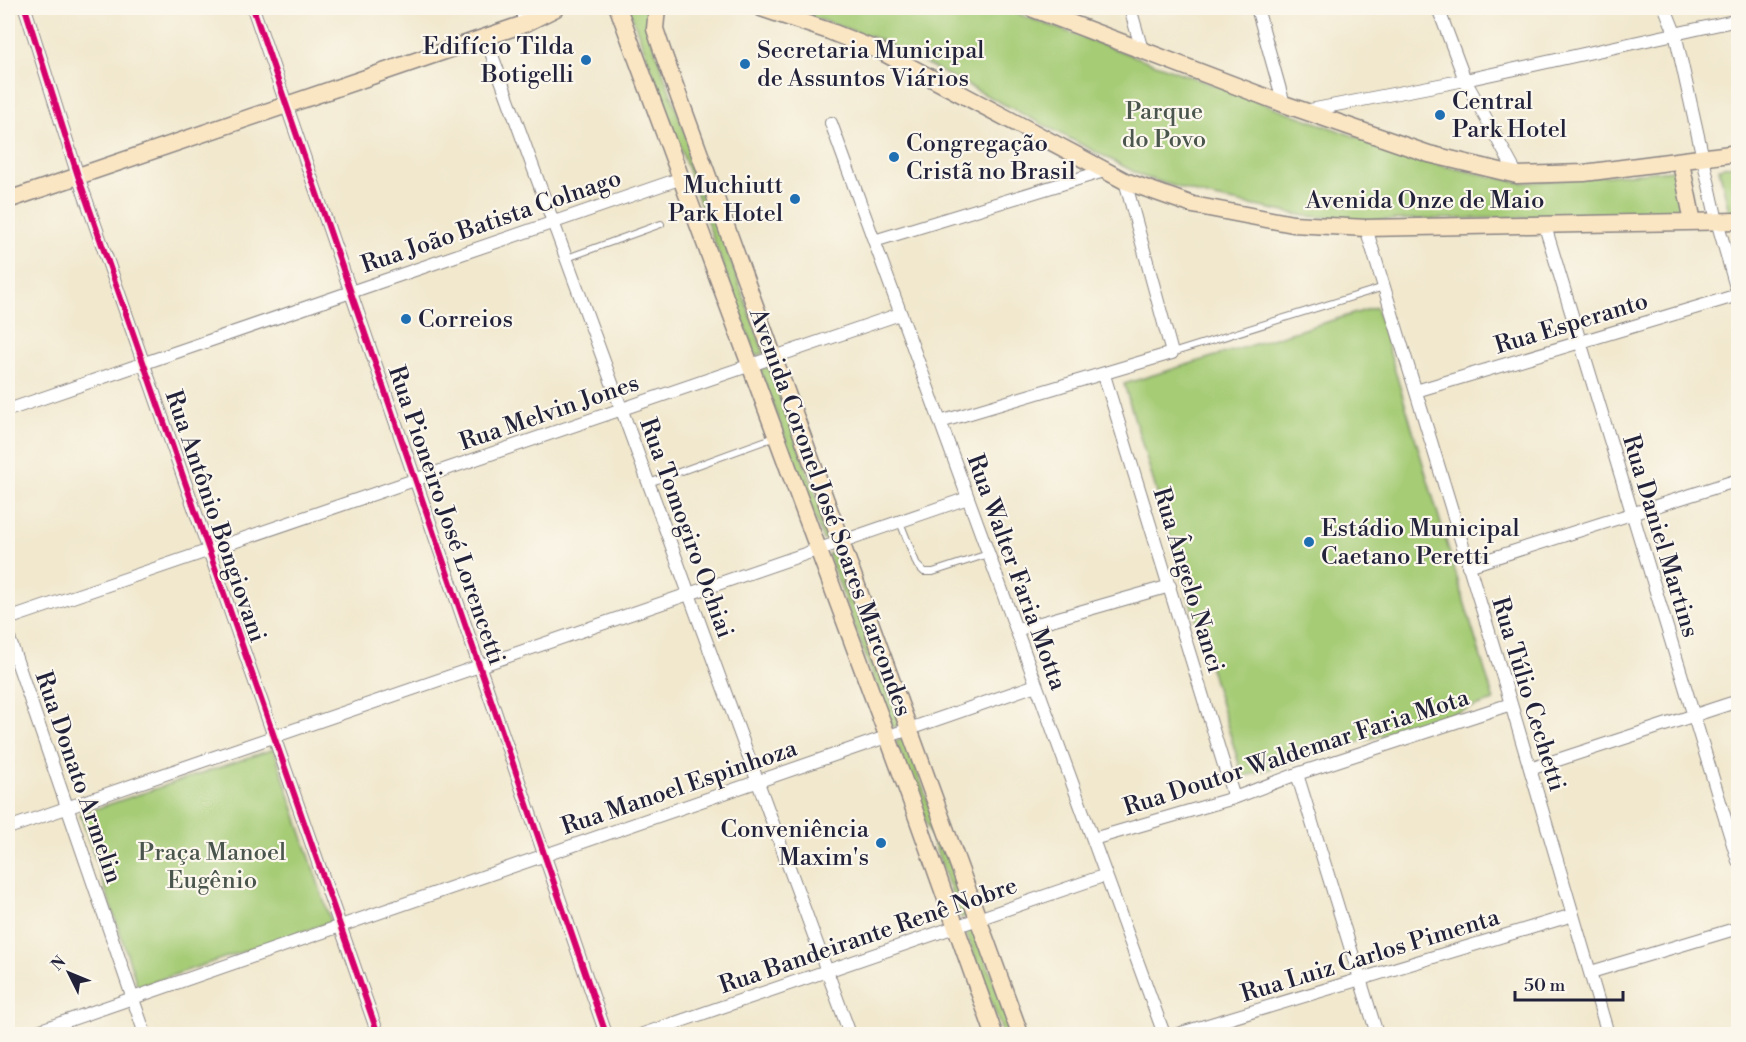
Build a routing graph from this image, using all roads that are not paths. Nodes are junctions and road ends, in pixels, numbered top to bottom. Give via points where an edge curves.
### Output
1 (25, 8) edge
2 (253, 8) edge
3 (556, 8) edge
4 (618, 8) edge
5 (657, 8) edge
6 (761, 8) edge
7 (1031, 8) edge
8 (1130, 8) edge
9 (1257, 8) edge
10 (1438, 8) edge
11 (1665, 8) edge
12 (523, 16) edge
13 (1738, 20) edge
14 (1675, 33) junction
15 (485, 36) junction
16 (1142, 50) junction
17 (1465, 80) junction
18 (1284, 104) junction
19 (287, 106) junction
20 (1304, 111) junction
21 (831, 123) dead end
22 (1738, 153) edge
23 (1704, 159) junction
24 (1681, 163) junction
25 (1104, 171) junction
26 (1517, 175) junction
27 (78, 176) junction
28 (682, 178) junction
29 (1125, 181) junction
30 (8, 200) edge
31 (1717, 221) junction
32 (553, 222) junction
33 (1693, 222) junction
34 (1738, 222) edge
35 (1544, 223) junction
36 (661, 224) dead end
37 (1366, 228) junction
38 (874, 241) junction
39 (567, 258) junction
40 (1385, 286) junction
41 (351, 292) junction
42 (1738, 295) edge
43 (900, 314) junction
44 (1580, 342) junction
45 (1172, 353) junction
46 (774, 357) junction
47 (144, 363) junction
48 (751, 365) junction
49 (1104, 375) junction
50 (1416, 392) junction
51 (621, 409) junction
52 (8, 410) edge
53 (940, 422) junction
54 (777, 436) junction
55 (415, 480) junction
56 (1738, 480) edge
57 (648, 483) junction
58 (968, 498) junction
59 (1632, 514) junction
60 (900, 522) junction
61 (841, 542) junction
62 (819, 549) junction
63 (209, 550) junction
64 (988, 554) junction
65 (1468, 566) junction
66 (1170, 586) junction
67 (689, 594) junction
68 (8, 619) edge
69 (1016, 630) junction
70 (8, 635) edge
71 (480, 666) junction
72 (1036, 685) junction
73 (1738, 701) edge
74 (1511, 705) junction
75 (1694, 716) junction
76 (909, 729) junction
77 (274, 737) junction
78 (888, 737) junction
79 (1530, 770) junction
80 (1297, 774) junction
81 (758, 782) junction
82 (1234, 798) junction
83 (67, 808) junction
84 (8, 828) edge
85 (1093, 839) junction
86 (545, 856) junction
87 (1738, 861) edge
88 (1106, 875) junction
89 (1573, 915) junction
90 (978, 919) junction
91 (957, 926) junction
92 (340, 927) junction
93 (1738, 928) edge
94 (827, 971) junction
95 (1590, 972) junction
96 (1361, 980) junction
97 (133, 999) junction
98 (29, 1035) edge
99 (145, 1035) edge
100 (378, 1035) edge
101 (606, 1035) edge
102 (643, 1035) edge
103 (850, 1035) edge
104 (994, 1035) edge
105 (1020, 1035) edge
106 (1164, 1035) edge
107 (1178, 1035) edge
108 (1377, 1035) edge
109 (1608, 1035) edge

1 - 27 street, Rua Antônio Bongiovani
2 - 19 street, Rua Pioneiro José Lorencetti
3 - 12 street
4 - 28 street, Avenida Coronel José Soares Marcondes
5 - 46 street, Avenida Coronel José Soares Marcondes via 656,29 663,53
6 - 25 street, Avenida Onze de Maio via 884,54
7 - 16 street
8 - 16 street
9 - 18 street
10 - 17 street
11 - 14 street
12 - 15 street
13 - 14 street
14 - 17 street
14 - 23 street
15 - 19 street
15 - 32 street, Rua Tomogiro Ochiai
16 - 18 street
17 - 20 street
17 - 26 street
18 - 20 street
19 - 27 street
19 - 41 street, Rua Pioneiro José Lorencetti
20 - 26 street via 1429,154
21 - 38 street, Rua Walter Faria Motta
22 - 23 street
23 - 24 street
23 - 31 street
24 - 26 street
24 - 33 street
25 - 29 street, Avenida Onze de Maio
25 - 38 street
27 - 30 street
27 - 47 street, Rua Antônio Bongiovani
28 - 32 street, Rua João Batista Colnago
28 - 48 street, Avenida Coronel José Soares Marcondes
29 - 37 street, Avenida Onze de Maio via 1193,205 1238,214 1304,226
29 - 45 street
31 - 33 street, Avenida Onze de Maio
31 - 34 street, Avenida Onze de Maio
31 - 42 street
32 - 39 street, Rua Tomogiro Ochiai
32 - 41 street, Rua João Batista Colnago
33 - 35 street, Avenida Onze de Maio
35 - 37 street, Avenida Onze de Maio
35 - 44 street, Rua Daniel Martins
36 - 39 lane
37 - 40 street, Rua Túlio Cechetti
38 - 43 street, Rua Walter Faria Motta
39 - 51 street, Rua Tomogiro Ochiai
40 - 45 lane
40 - 50 street, Rua Túlio Cechetti
41 - 47 street, Rua João Batista Colnago
41 - 55 street, Rua Pioneiro José Lorencetti
42 - 44 street, Rua Esperanto
43 - 46 street, Rua Melvin Jones
43 - 53 street, Rua Walter Faria Motta
44 - 50 street, Rua Esperanto
44 - 59 street, Rua Daniel Martins
45 - 49 street
46 - 48 street, Rua Melvin Jones
46 - 61 street, Avenida Coronel José Soares Marcondes
47 - 52 street, Rua João Batista Colnago
47 - 63 street, Rua Antônio Bongiovani
48 - 51 street, Rua Melvin Jones
48 - 54 street, Avenida Coronel José Soares Marcondes
49 - 53 street
49 - 66 street, Rua Ângelo Nanci
50 - 65 street, Rua Túlio Cechetti
51 - 55 street, Rua Melvin Jones
51 - 57 street, Rua Tomogiro Ochiai
53 - 58 street, Rua Walter Faria Motta
54 - 57 lane
54 - 62 street, Avenida Coronel José Soares Marcondes
55 - 63 street, Rua Melvin Jones
55 - 71 street, Rua Pioneiro José Lorencetti
56 - 59 street
57 - 67 street, Rua Tomogiro Ochiai
58 - 60 street
58 - 64 street, Rua Walter Faria Motta
59 - 65 street
59 - 75 street, Rua Daniel Martins
60 - 61 street
60 - 64 lane via 917,565 924,572
61 - 62 street
61 - 76 street, Avenida Coronel José Soares Marcondes
62 - 67 street
62 - 78 street, Avenida Coronel José Soares Marcondes
63 - 68 street, Rua Melvin Jones
63 - 77 street, Rua Antônio Bongiovani
64 - 69 street, Rua Walter Faria Motta
65 - 74 street, Rua Túlio Cechetti
66 - 69 street
66 - 82 street, Rua Ângelo Nanci
67 - 71 street
67 - 81 street, Rua Tomogiro Ochiai
69 - 72 street, Rua Walter Faria Motta
70 - 83 street, Rua Donato Armelin
71 - 77 street
71 - 86 street, Rua Pioneiro José Lorencetti
72 - 76 street, Rua Manoel Espinhoza
72 - 85 street, Rua Walter Faria Motta
73 - 75 street
74 - 79 street, Rua Túlio Cechetti
74 - 80 street, Rua Doutor Waldemar Faria Mota
75 - 79 street
75 - 87 street, Rua Daniel Martins
76 - 78 street, Rua Manoel Espinhoza
76 - 90 street, Avenida Coronel José Soares Marcondes
77 - 83 street
77 - 92 street, Rua Antônio Bongiovani
78 - 81 street, Rua Manoel Espinhoza
78 - 91 street, Avenida Coronel José Soares Marcondes
79 - 89 street, Rua Túlio Cechetti
80 - 82 street, Rua Doutor Waldemar Faria Mota
80 - 96 street
81 - 86 street, Rua Manoel Espinhoza
81 - 94 street, Rua Tomogiro Ochiai
82 - 85 street, Rua Doutor Waldemar Faria Mota
83 - 84 street
83 - 97 street, Rua Donato Armelin
85 - 88 street, Rua Walter Faria Motta
86 - 92 street, Rua Manoel Espinhoza
86 - 101 street, Rua Pioneiro José Lorencetti
88 - 90 street, Rua Bandeirante Renê Nobre
88 - 106 street, Rua Walter Faria Motta
89 - 95 street, Rua Túlio Cechetti
89 - 96 street, Rua Luiz Carlos Pimenta
90 - 91 street, Rua Bandeirante Renê Nobre
90 - 105 street, Avenida Coronel José Soares Marcondes
91 - 94 street, Rua Bandeirante Renê Nobre
91 - 104 street, Avenida Coronel José Soares Marcondes
92 - 97 street, Rua Manoel Espinhoza
92 - 100 street, Rua Antônio Bongiovani
93 - 95 street
94 - 102 street, Rua Bandeirante Renê Nobre
94 - 103 street, Rua Tomogiro Ochiai
95 - 109 street, Rua Túlio Cechetti
96 - 107 street, Rua Luiz Carlos Pimenta
96 - 108 street
97 - 98 street, Rua Manoel Espinhoza
97 - 99 street, Rua Donato Armelin

